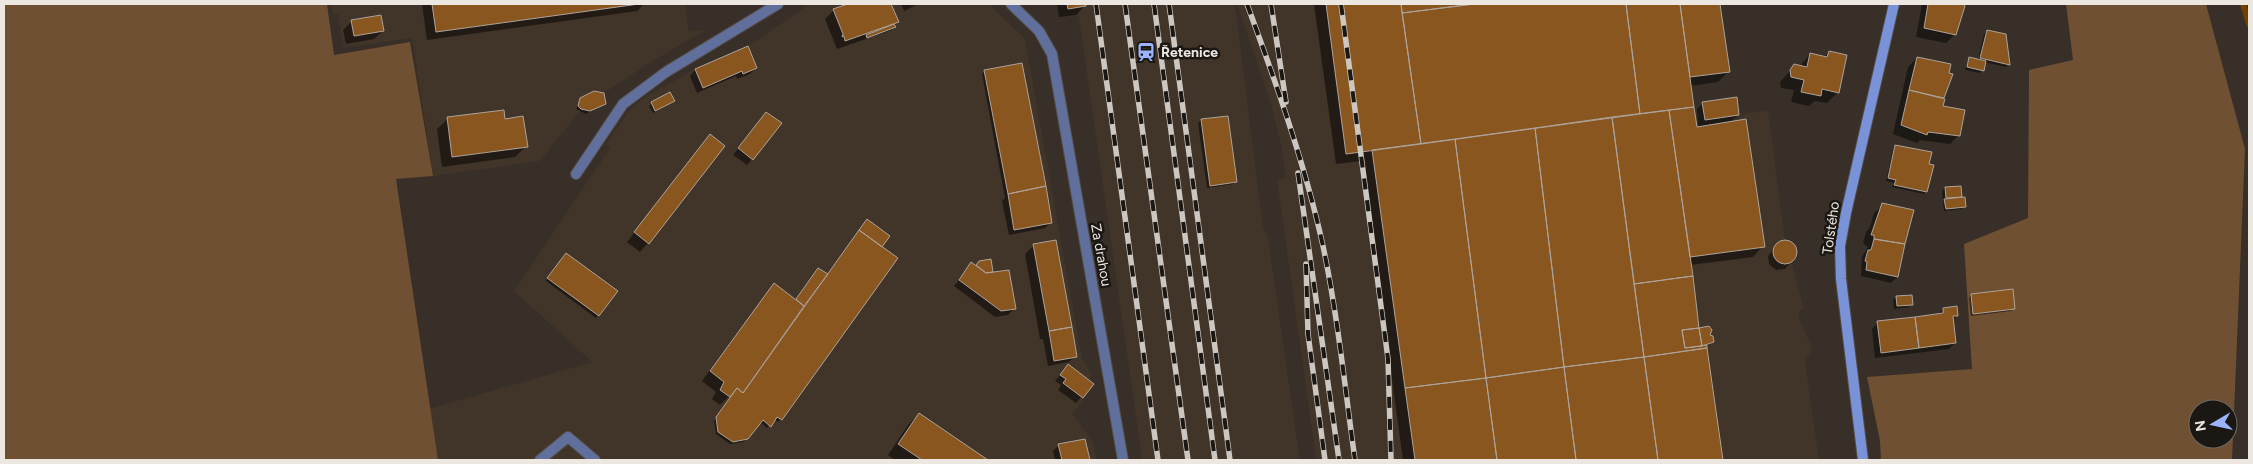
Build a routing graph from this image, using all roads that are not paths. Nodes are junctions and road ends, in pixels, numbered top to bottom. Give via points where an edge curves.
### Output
1 (778, 4) edge
2 (1011, 4) edge
3 (1894, 4) edge
4 (576, 174) dead end
5 (540, 460) edge
6 (595, 460) edge
7 (1122, 460) edge
8 (1864, 460) edge

1 - 4 street via 666,72 623,104
2 - 7 street, Za drahou via 1038,31 1052,54
3 - 8 street, Tolstého via 1840,246 1841,278
5 - 6 street via 568,438

